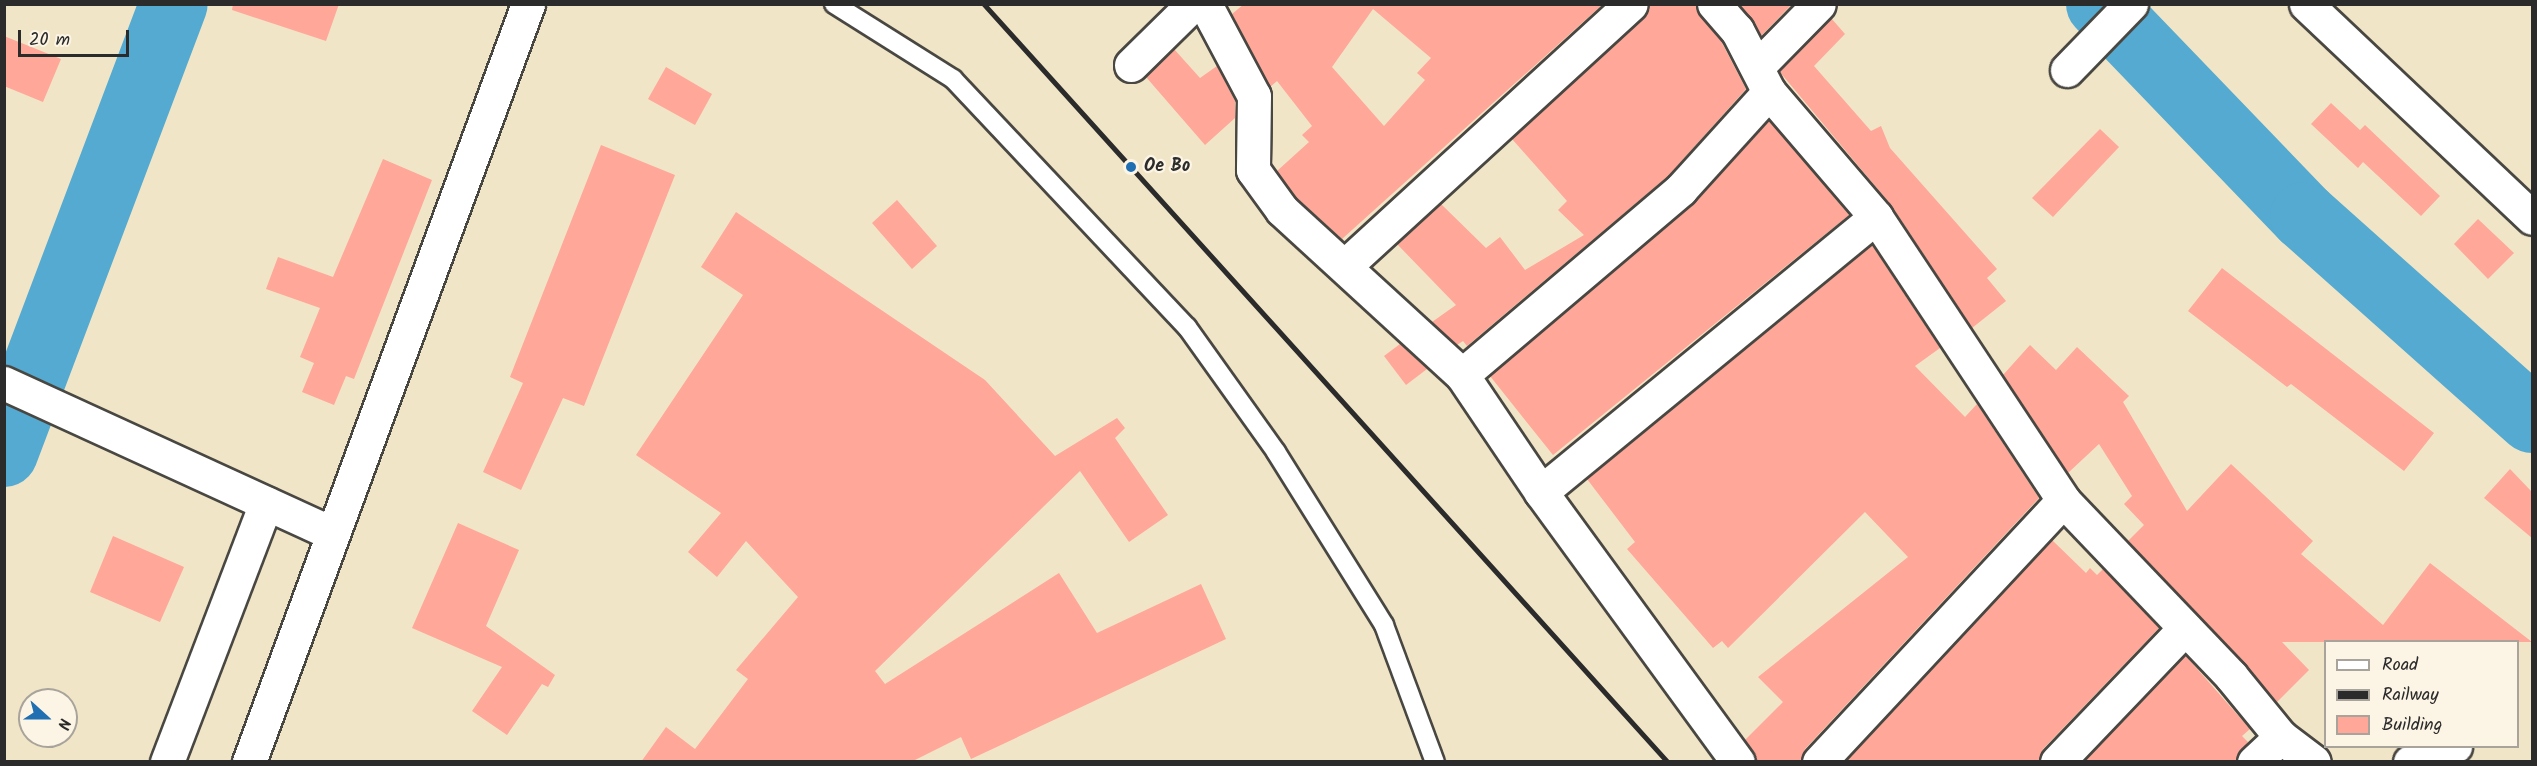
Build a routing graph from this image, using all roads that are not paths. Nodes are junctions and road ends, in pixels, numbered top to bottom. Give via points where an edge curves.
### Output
1 (528, 4) edge
2 (834, 4) edge
3 (1193, 4) edge
4 (1205, 4) edge
5 (1631, 4) edge
6 (1714, 4) edge
7 (1819, 4) edge
8 (2131, 4) edge
9 (2306, 4) edge
10 (1131, 65) dead end
11 (2067, 70) dead end
12 (1763, 80) junction
13 (1876, 218) junction
14 (2532, 218) edge
15 (1346, 265) junction
16 (1462, 375) junction
17 (4, 383) edge
18 (1541, 492) junction
19 (2063, 500) junction
20 (266, 503) junction
21 (332, 533) junction
22 (2185, 628) junction
23 (2281, 737) junction
24 (2452, 748) edge
25 (166, 762) edge
26 (249, 762) edge
27 (1435, 762) edge
28 (1738, 762) edge
29 (1819, 762) edge
30 (2057, 762) edge
31 (2254, 762) edge
32 (2314, 762) edge
33 (2410, 762) edge

1 - 21 street
2 - 27 lane via 953,79 1187,327 1276,452 1384,625
3 - 10 street
4 - 15 street via 1254,96 1253,170 1282,210
5 - 15 street
6 - 12 street via 1737,30
7 - 12 street
8 - 11 street
9 - 14 street
12 - 13 street
12 - 16 street via 1680,189
13 - 18 street
13 - 19 street
15 - 16 street
16 - 18 street
17 - 20 street
18 - 28 street
19 - 22 street
19 - 29 street
20 - 21 street
20 - 25 street
21 - 26 street
22 - 23 street
22 - 30 street
23 - 31 street
23 - 32 street
24 - 33 street

